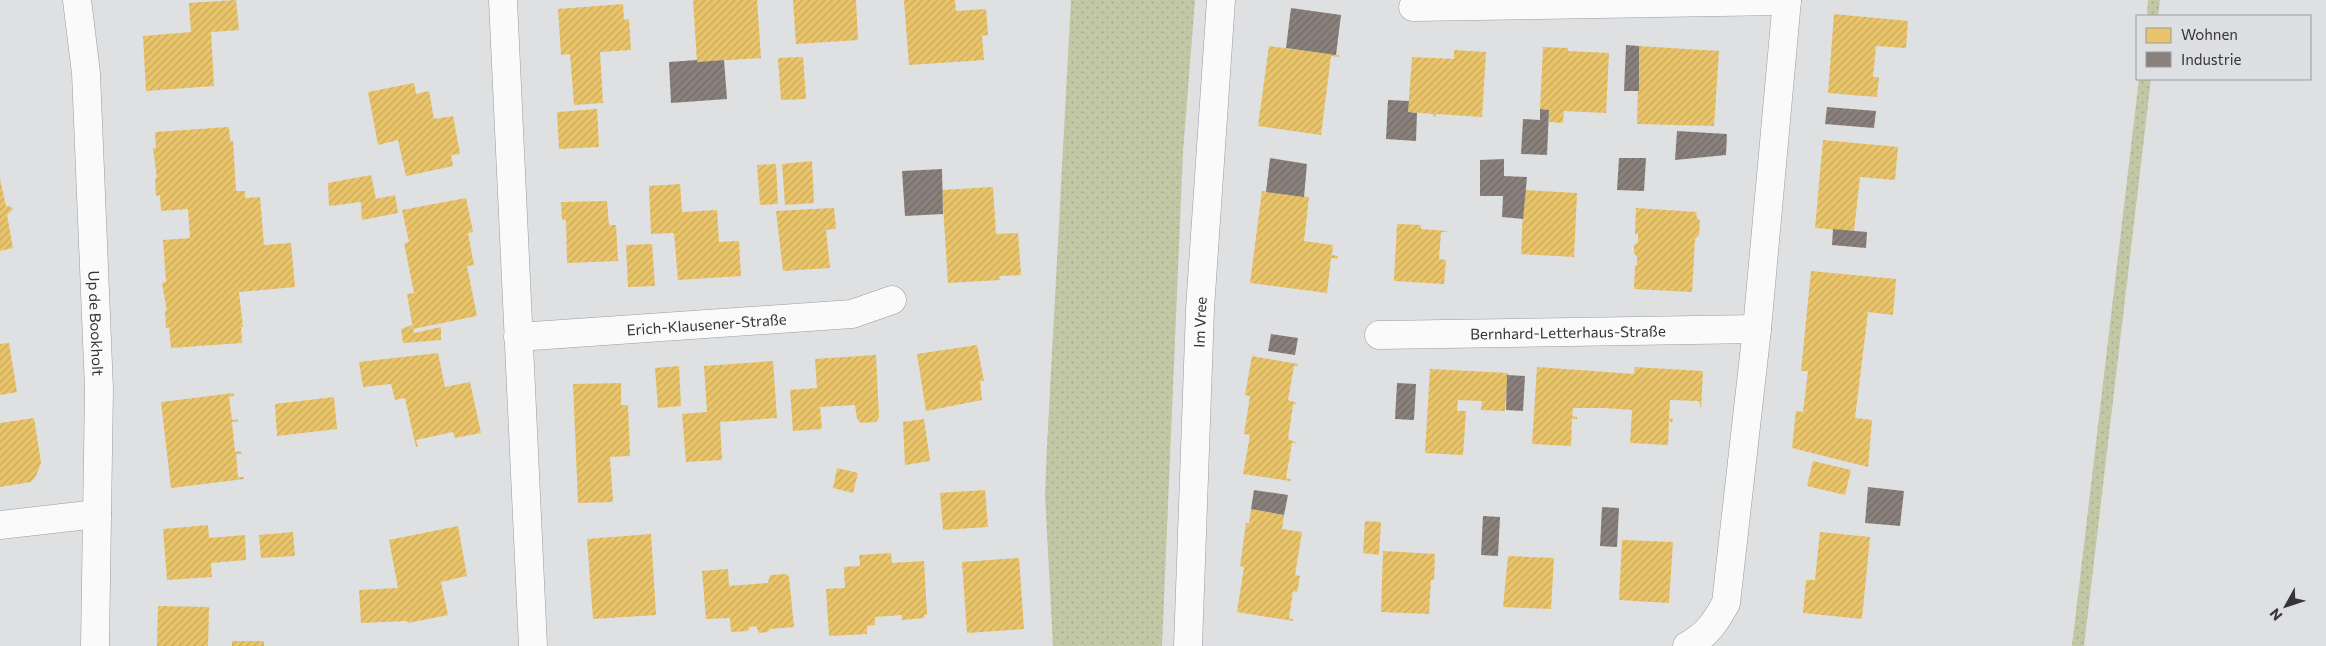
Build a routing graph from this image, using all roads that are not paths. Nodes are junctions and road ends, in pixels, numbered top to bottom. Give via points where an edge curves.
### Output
1 (77, 0) edge
2 (504, 0) edge
3 (1221, 0) edge
4 (1787, 0) edge
5 (1413, 7) dead end
6 (892, 300) dead end
7 (1757, 329) junction
8 (1379, 335) dead end
9 (518, 337) junction
10 (97, 514) junction
11 (0, 525) edge
12 (1694, 642) edge
13 (95, 646) edge
14 (533, 646) edge
15 (1188, 646) edge

1 - 10 street, Up de Bookholt via 86,73 99,389
2 - 9 street
3 - 15 street, Im Vree via 1200,309
4 - 5 street
4 - 7 street
6 - 9 street, Erich-Klausener-Straße via 852,314
7 - 8 street, Bernhard-Letterhaus-Straße
7 - 12 street via 1726,603 1714,625
9 - 14 street
10 - 11 street
10 - 13 street, Up de Bookholt

